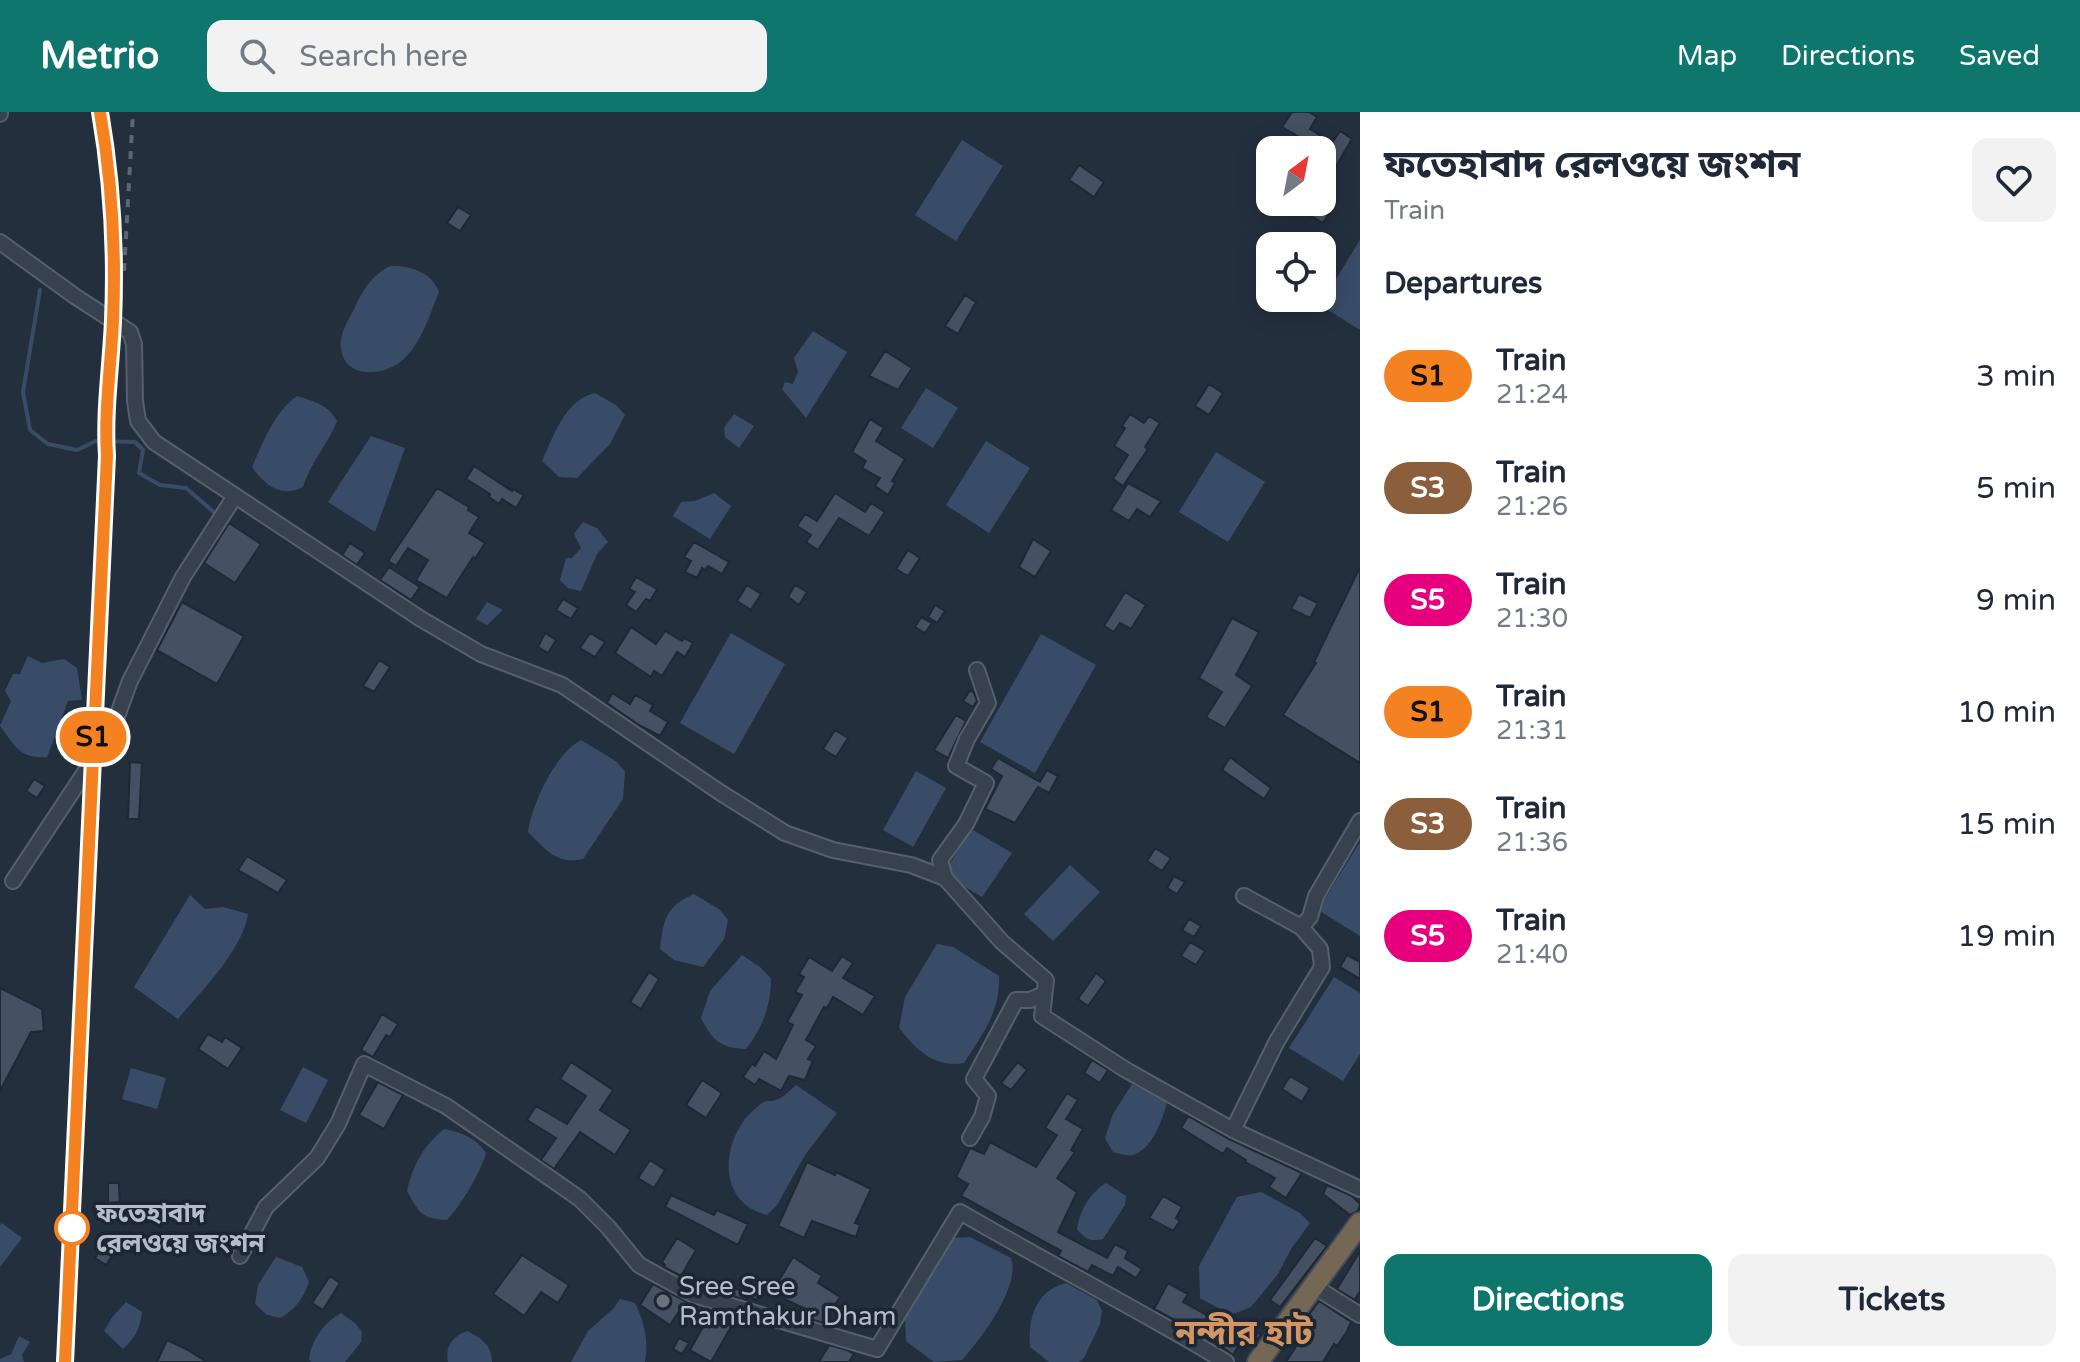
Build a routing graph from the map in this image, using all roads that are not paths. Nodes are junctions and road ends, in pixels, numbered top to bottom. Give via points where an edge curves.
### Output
1 (0, 242) edge
2 (235, 496) junction
3 (977, 670) dead end
4 (1360, 821) edge
5 (945, 878) junction
6 (13, 881) dead end
7 (1244, 896) dead end
8 (1301, 927) junction
9 (1044, 994) junction
10 (1233, 1130) junction
11 (970, 1138) dead end
12 (1360, 1189) edge
13 (1360, 1223) edge
14 (1360, 1243) edge
15 (240, 1256) dead end
16 (1323, 1292) junction
17 (1360, 1315) edge
18 (1226, 1362) edge
19 (1258, 1362) edge
20 (1274, 1362) edge

1 - 2 street via 130,332 138,421 154,442
2 - 5 street via 481,654 562,685 785,833
2 - 6 street via 183,577 101,748
3 - 5 street via 988,703 956,766 986,783 940,860
4 - 8 street
5 - 9 street via 1002,942 1046,980
7 - 8 street
8 - 10 street via 1320,949 1322,967 1277,1041
9 - 10 street via 1042,1016
9 - 11 street via 1016,1000 974,1079 988,1096
10 - 12 street
13 - 19 highway
14 - 16 highway
15 - 18 street via 266,1207 317,1158 364,1064 446,1106 580,1199 639,1265 694,1295 877,1349 960,1212
16 - 17 street
16 - 20 highway

